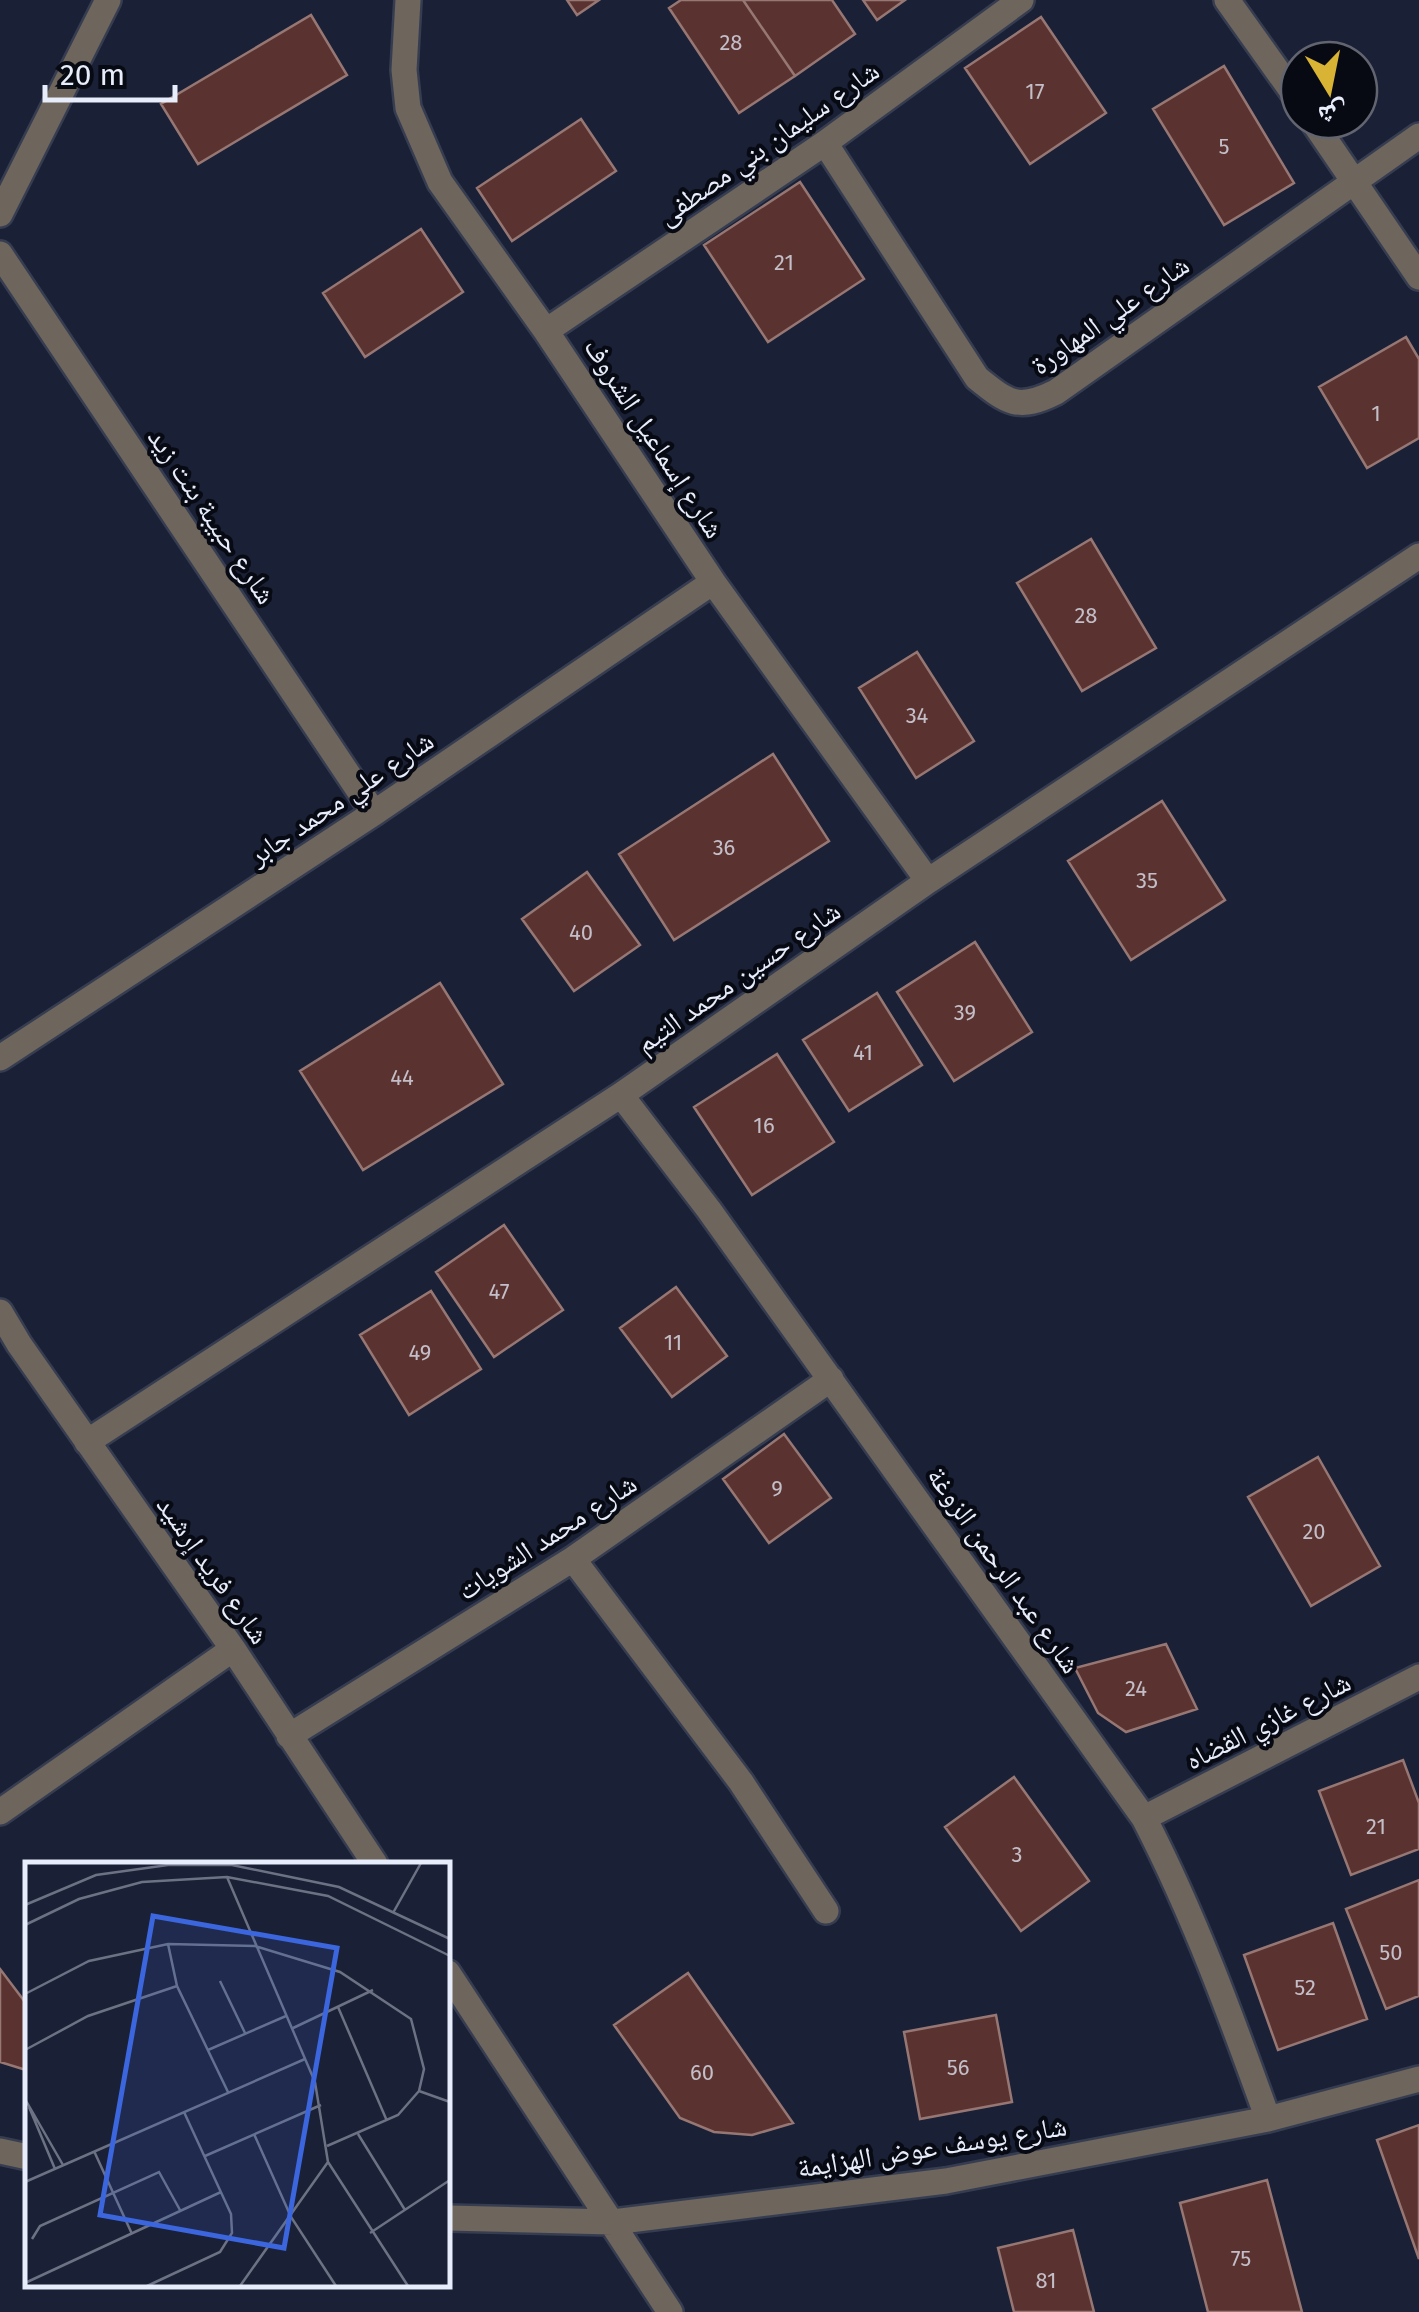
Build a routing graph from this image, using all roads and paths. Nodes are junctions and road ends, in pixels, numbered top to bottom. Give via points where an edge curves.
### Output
1 (108, 0) edge
2 (408, 0) edge
3 (1021, 0) edge
4 (1227, 0) edge
5 (1279, 73) edge
6 (1419, 136) edge
7 (1326, 140) edge
8 (825, 142) junction
9 (1355, 180) junction
10 (0, 214) edge
11 (0, 254) edge
12 (1419, 277) edge
13 (546, 331) junction
14 (1419, 556) edge
15 (713, 582) junction
16 (374, 813) junction
17 (928, 880) junction
18 (0, 1058) edge
19 (622, 1095) junction
20 (0, 1312) edge
21 (831, 1379) junction
22 (87, 1442) junction
23 (573, 1559) junction
24 (232, 1649) junction
25 (1419, 1677) edge
26 (289, 1736) junction
27 (0, 1812) edge
28 (1144, 1818) junction
29 (374, 1862) edge
30 (826, 1911) dead end
31 (450, 1976) edge
32 (1419, 2078) edge
33 (1268, 2118) junction
34 (0, 2151) edge
35 (25, 2156) edge
36 (450, 2218) edge
37 (613, 2222) junction
38 (670, 2312) edge

1 - 10 street
2 - 13 street, شارع إسماعيل الشروف via 408,108 424,148 440,182
3 - 8 street, شارع سليمان بني مصطفى
4 - 5 street
6 - 9 street
7 - 9 street
8 - 9 street, شارع علي المهاورة via 977,378 1020,404 1056,392
8 - 13 street, شارع سليمان بني مصطفى
9 - 12 street
11 - 16 street, شارع حبيبة بنت زيد
13 - 15 street, شارع إسماعيل الشروف
14 - 17 street, شارع حسين محمد التيم
15 - 16 street, شارع علي محمد جابر
15 - 17 street, شارع إسماعيل الشروف
16 - 18 street, شارع علي محمد جابر
17 - 19 street, شارع حسين محمد التيم
19 - 21 street, شارع عبد الرحمن الزوغة
19 - 22 street, شارع حسين محمد التيم
20 - 22 street, شارع فريد إرشيد
21 - 23 street, شارع محمد الشويات
21 - 28 street, شارع عبد الرحمن الزوغة
22 - 24 street, شارع فريد إرشيد
23 - 26 street, شارع محمد الشويات
23 - 30 street via 741,1782
24 - 26 street, شارع فريد إرشيد
24 - 27 street
25 - 28 street, شارع غازي القضاه
26 - 29 street, شارع فريد إرشيد
28 - 33 street, شارع عبد الرحمن الزوغة via 1182,1890
31 - 37 street
32 - 33 street, شارع يوسف عوض الهزايمة
33 - 37 street, شارع يوسف عوض الهزايمة via 946,2181
34 - 35 street
36 - 37 street, شارع يوسف عوض الهزايمة
37 - 38 street

